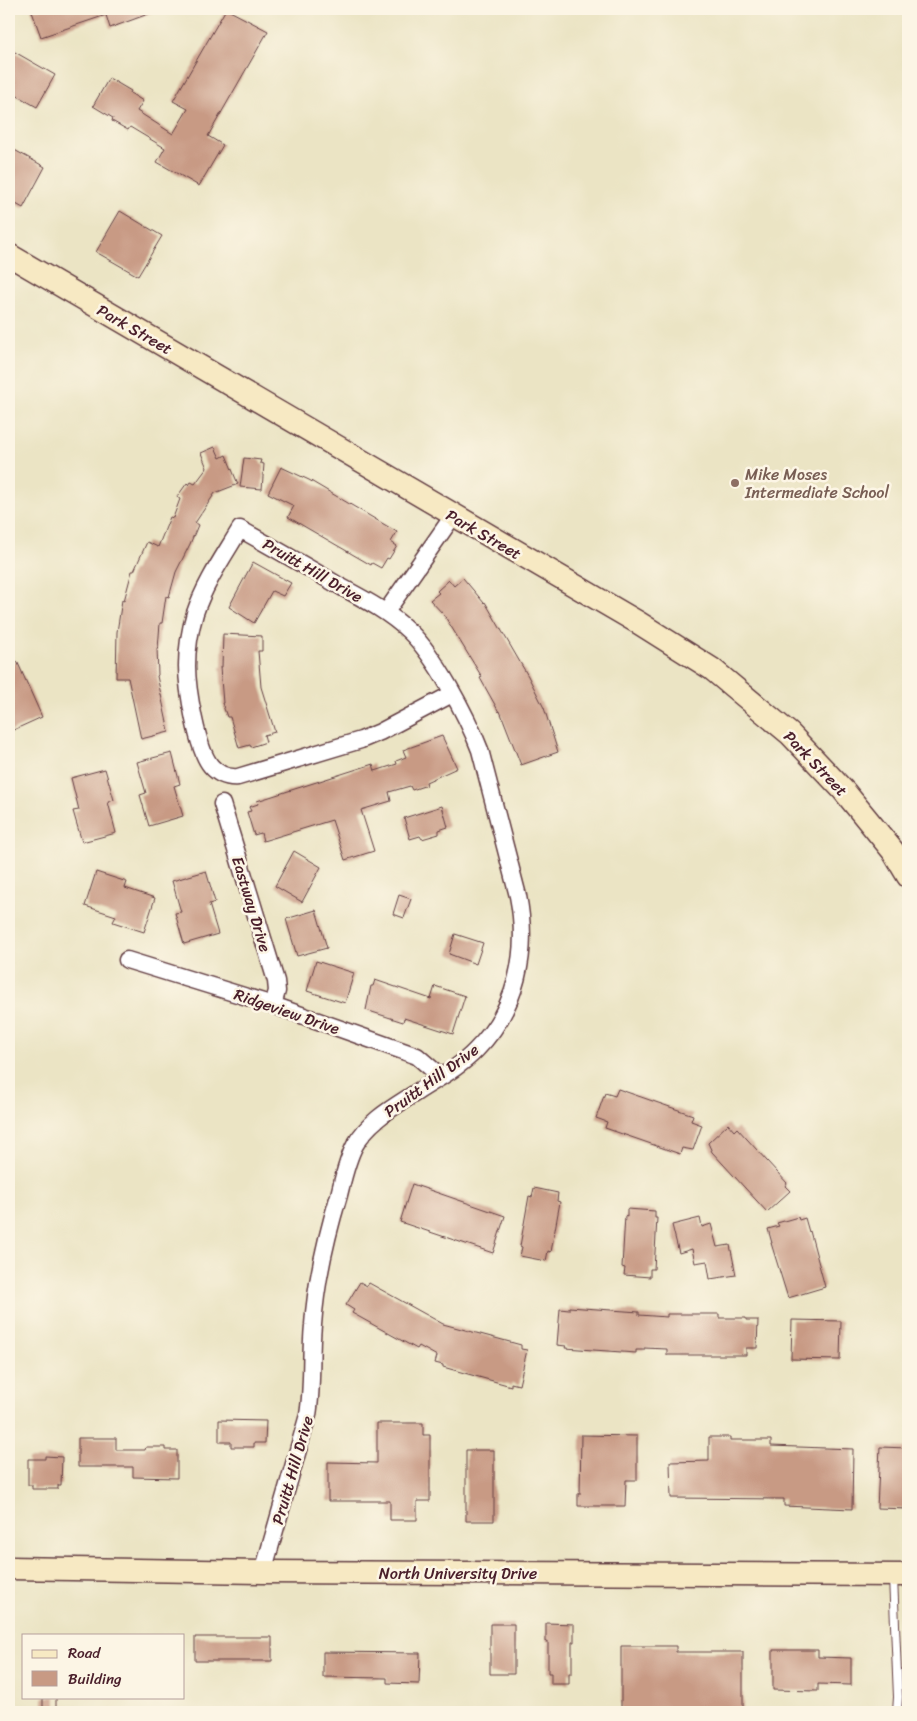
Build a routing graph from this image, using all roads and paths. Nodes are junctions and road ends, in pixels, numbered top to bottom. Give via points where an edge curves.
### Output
1 (9, 255) edge
2 (453, 516) junction
3 (386, 612) junction
4 (452, 694) junction
5 (222, 804) dead end
6 (908, 876) edge
7 (127, 960) dead end
8 (272, 1005) junction
9 (440, 1076) junction
10 (9, 1568) edge
11 (263, 1572) junction
12 (901, 1575) edge
13 (897, 1712) edge

1 - 2 street, Park Street
2 - 3 street
2 - 6 street, Park Street via 712,669 790,734 893,851
3 - 4 street, Pruitt Hill Drive via 424,649
3 - 4 street, Pruitt Hill Drive via 240,529 200,600 188,652 194,718 207,760 216,771 229,778 238,777 380,732
4 - 9 street, Pruitt Hill Drive via 473,732 486,771 518,896 523,936 518,974 492,1032 475,1051
5 - 8 street, Eastway Drive via 276,981
7 - 8 street, Ridgeview Drive
8 - 9 street, Ridgeview Drive via 417,1056
9 - 11 street, Pruitt Hill Drive via 377,1118 354,1146 319,1273 308,1415
10 - 11 street, North University Drive
11 - 12 street, North University Drive
12 - 13 lane

